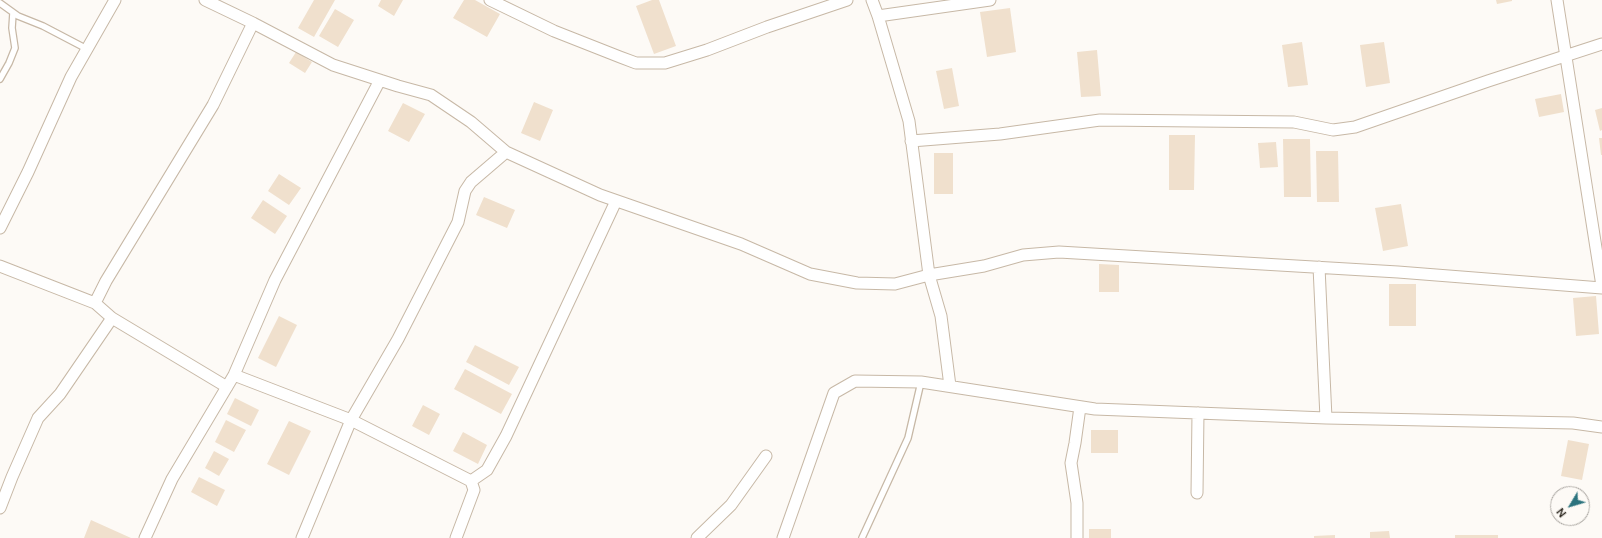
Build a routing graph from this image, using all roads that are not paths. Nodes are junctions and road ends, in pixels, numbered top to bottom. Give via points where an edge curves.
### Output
1 (116, 0) edge
2 (205, 0) edge
3 (492, 0) edge
4 (847, 0) edge
5 (872, 0) edge
6 (990, 0) edge
7 (1557, 0) edge
8 (0, 3) edge
9 (13, 13) junction
10 (878, 16) junction
11 (254, 23) junction
12 (1602, 44) edge
13 (87, 49) junction
14 (1566, 56) junction
15 (0, 79) edge
16 (380, 80) junction
17 (911, 141) junction
18 (506, 152) junction
19 (616, 201) junction
20 (0, 228) edge
21 (0, 266) edge
22 (1319, 267) junction
23 (929, 275) junction
24 (1602, 287) edge
25 (95, 303) junction
26 (112, 318) junction
27 (234, 375) junction
28 (921, 382) junction
29 (950, 386) junction
30 (227, 387) junction
31 (1080, 407) junction
32 (1198, 413) junction
33 (1326, 418) junction
34 (351, 420) junction
35 (1602, 427) edge
36 (766, 456) dead end
37 (471, 481) junction
38 (1197, 493) dead end
39 (0, 508) edge
40 (145, 538) edge
41 (302, 538) edge
42 (456, 538) edge
43 (697, 538) edge
44 (783, 538) edge
45 (862, 538) edge
46 (1078, 538) edge

1 - 13 street
2 - 11 street
3 - 4 street via 554,31 636,63 665,63
5 - 10 street
6 - 10 street
7 - 14 street
8 - 9 lane
9 - 13 lane
9 - 15 lane via 15,48
10 - 17 street via 909,121
11 - 16 street via 333,65
11 - 25 street via 213,104
12 - 14 street
13 - 20 street via 71,77
14 - 17 street via 1355,127 1333,130 1294,122 1100,120 1000,134
14 - 24 street
16 - 18 street via 431,95 471,122
16 - 27 street via 276,280
17 - 23 street
18 - 19 street
18 - 34 street via 464,191 458,222 398,339
19 - 23 street via 741,244 810,274 857,283 880,284 895,284
19 - 37 street via 506,436 487,470
21 - 25 street
22 - 23 street via 1059,252 1023,255 984,266
22 - 24 street
22 - 33 street
23 - 29 street via 942,316
25 - 26 street
26 - 30 street
26 - 39 street via 60,394 38,418
27 - 30 street
27 - 34 street
28 - 29 street
28 - 44 street via 855,381 834,393
28 - 45 lane via 908,438
29 - 31 street
30 - 40 street via 172,479
31 - 32 street
31 - 46 street via 1071,463 1077,503
32 - 33 street
32 - 38 street
33 - 35 street via 1573,423
34 - 37 street
34 - 41 street
36 - 43 street via 731,505
37 - 42 street via 474,490

